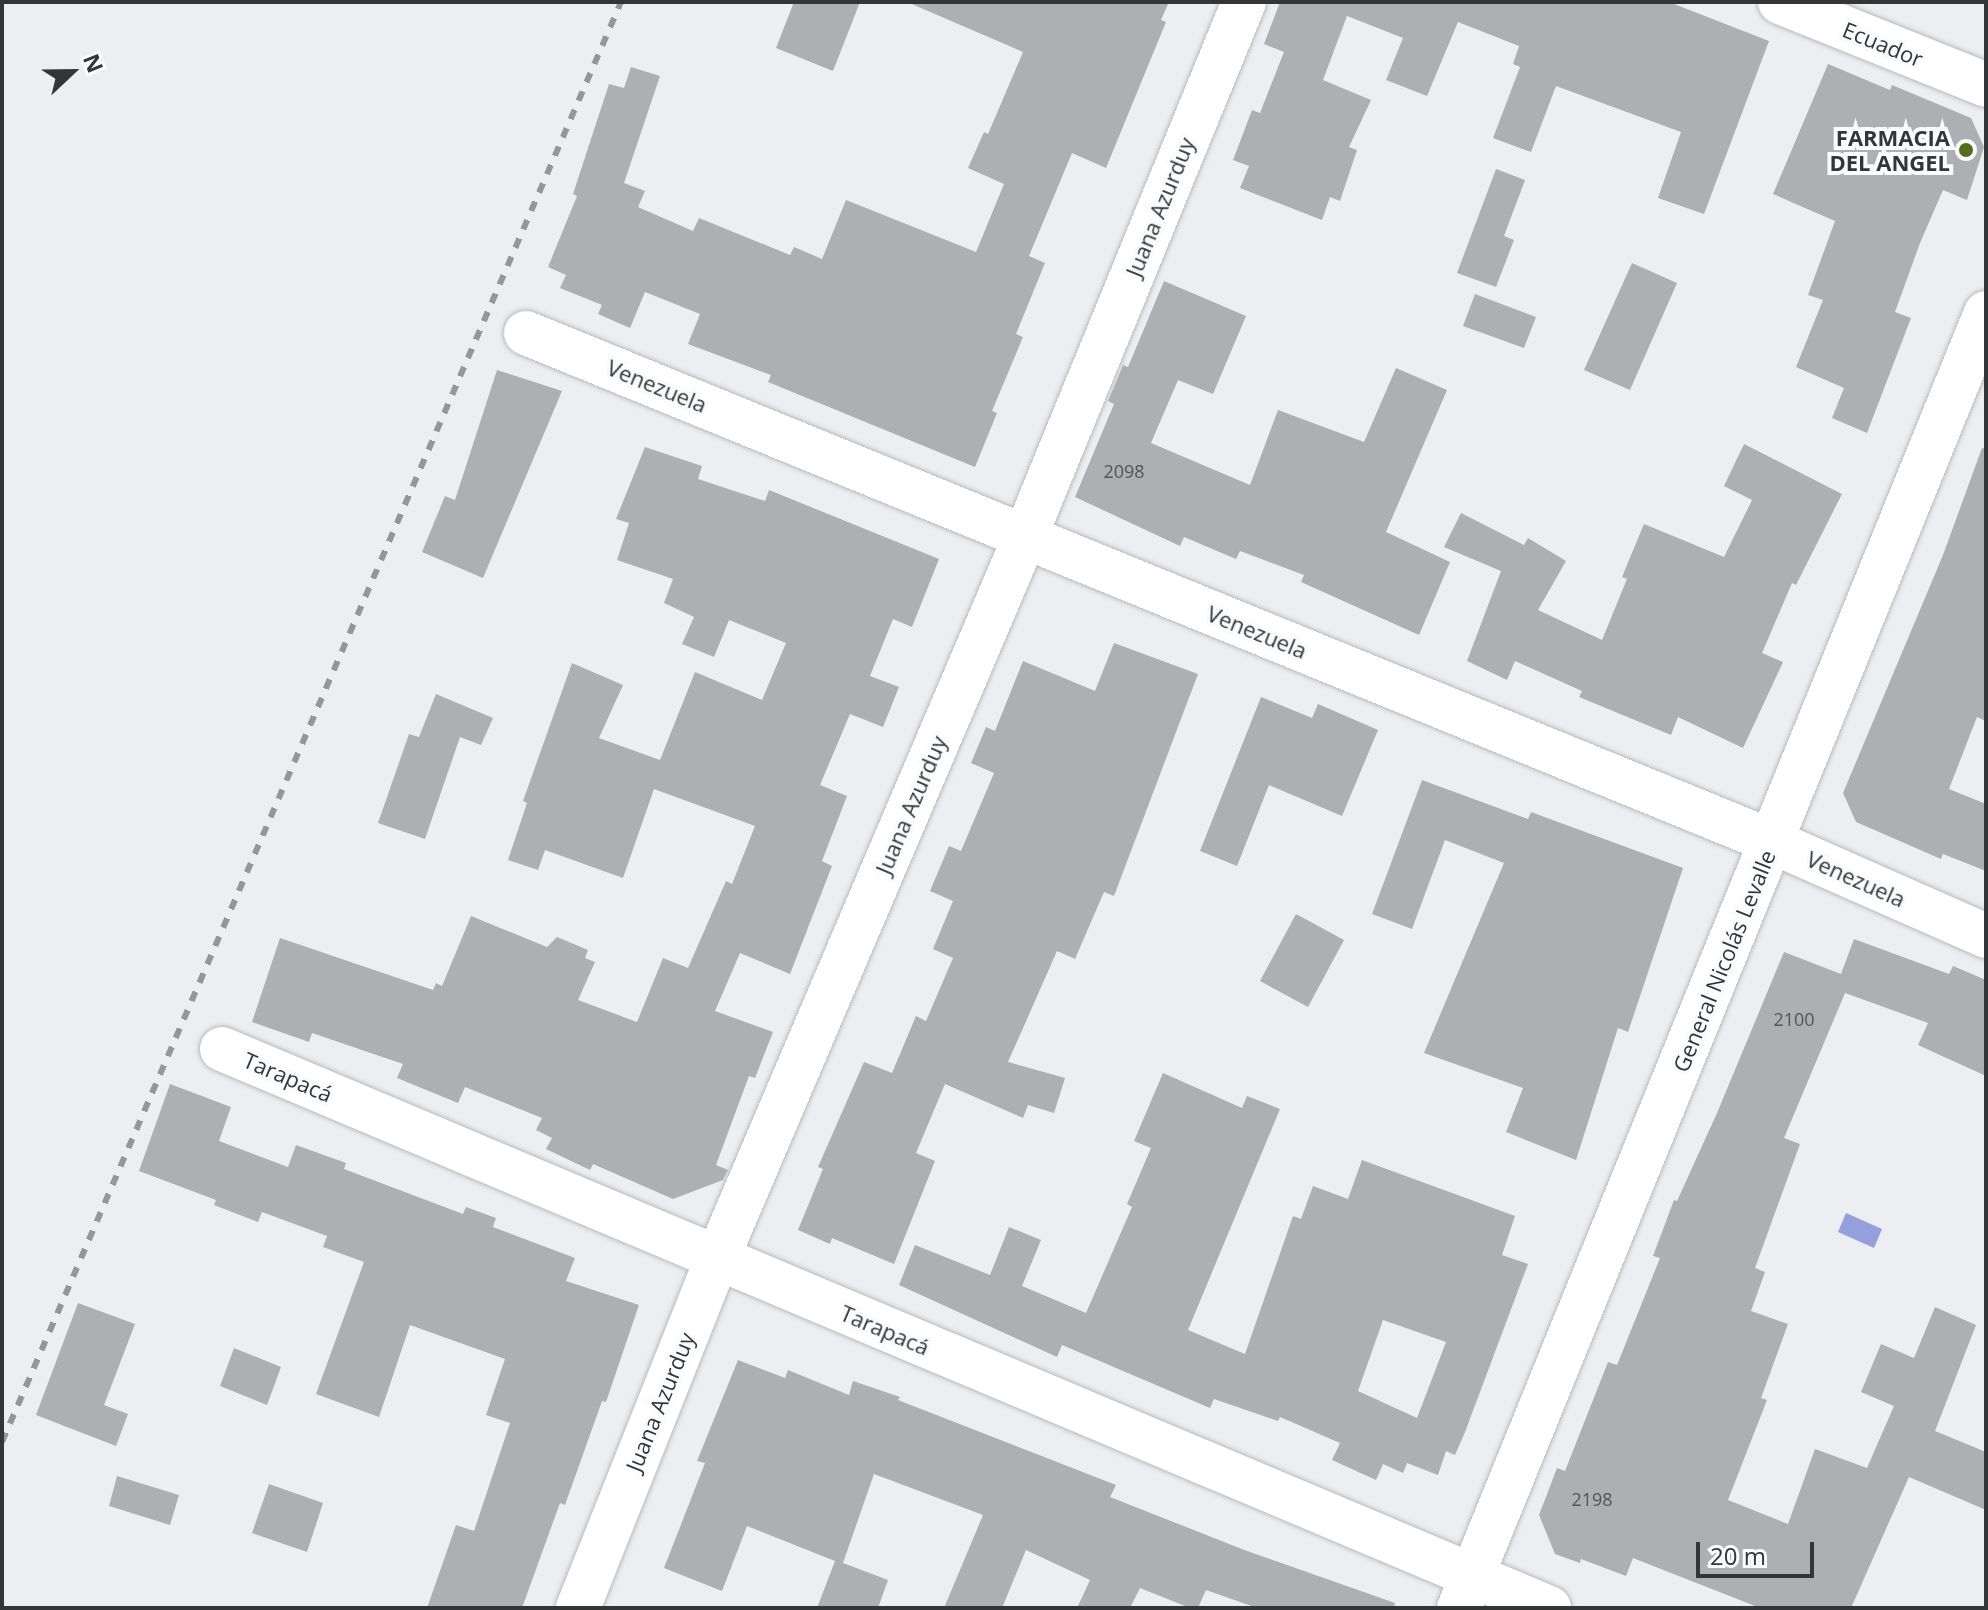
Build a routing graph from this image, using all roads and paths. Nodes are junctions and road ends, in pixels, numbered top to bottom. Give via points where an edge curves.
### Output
1 (1244, 2) edge
2 (1780, 2) edge
3 (1986, 85) edge
4 (1986, 313) edge
5 (526, 333) dead end
6 (1025, 537) junction
7 (1773, 842) junction
8 (1986, 936) edge
9 (222, 1049) dead end
10 (717, 1259) junction
11 (1465, 1591) edge
12 (578, 1608) edge
13 (1549, 1608) edge

1 - 6 street, Juana Azurduy
2 - 3 street, Ecuador
4 - 7 street, General Nicolás Levalle
5 - 6 street, Venezuela
6 - 7 street, Venezuela
6 - 10 street, Juana Azurduy
7 - 8 street, Venezuela
7 - 11 street, General Nicolás Levalle
9 - 10 street, Tarapacá
10 - 11 street, Tarapacá
10 - 12 street, Juana Azurduy
11 - 13 street, Tarapacá

